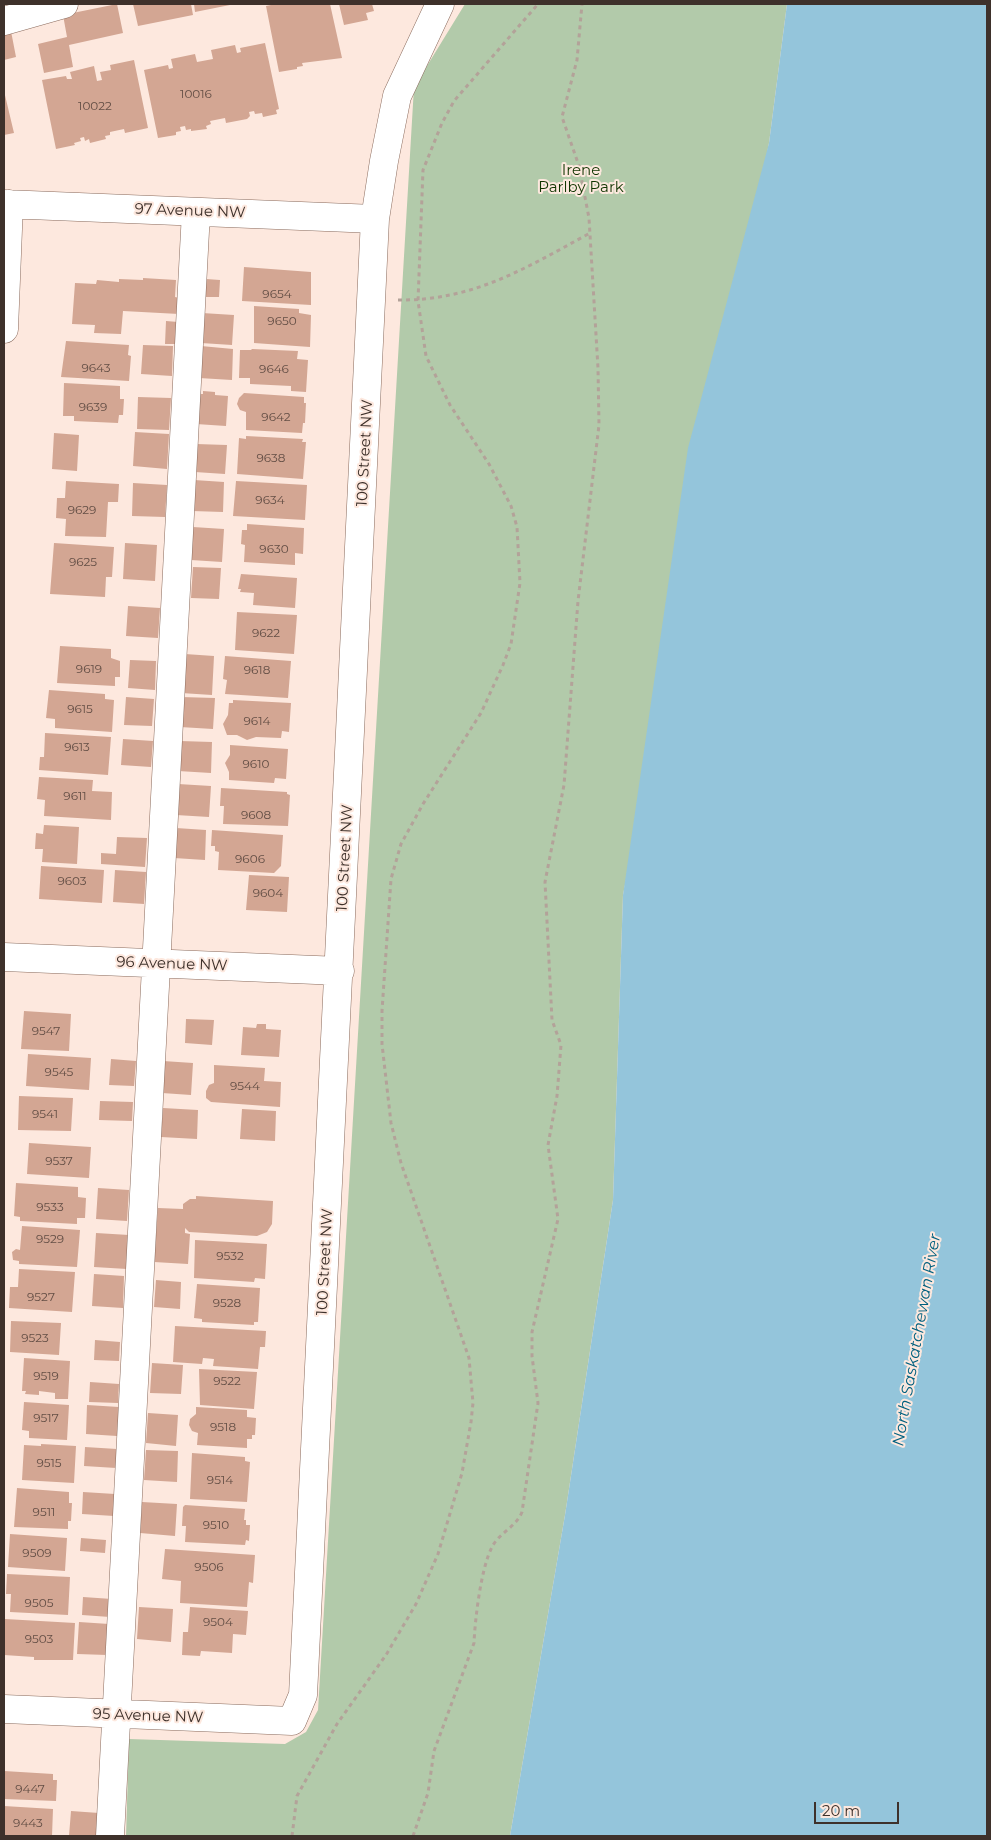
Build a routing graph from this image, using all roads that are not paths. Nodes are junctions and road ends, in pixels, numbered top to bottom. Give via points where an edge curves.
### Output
1 (64, 4) edge
2 (440, 4) edge
3 (4, 21) edge
4 (7, 204) edge
5 (196, 212) junction
6 (375, 219) junction
7 (4, 329) edge
8 (4, 957) edge
9 (155, 963) junction
10 (340, 971) junction
11 (4, 1709) edge
12 (116, 1715) junction
13 (292, 1721) joint
14 (110, 1836) edge

1 - 3 street
2 - 6 street, 100 Street NW via 397,96
4 - 5 street, 97 Avenue NW
4 - 7 street
5 - 6 street, 97 Avenue NW
5 - 9 street
6 - 10 street, 100 Street NW
8 - 9 street, 96 Avenue NW
9 - 10 street, 96 Avenue NW
9 - 12 street
10 - 13 street, 100 Street NW via 303,1694
11 - 12 street, 95 Avenue NW
12 - 13 street, 95 Avenue NW
12 - 14 street

